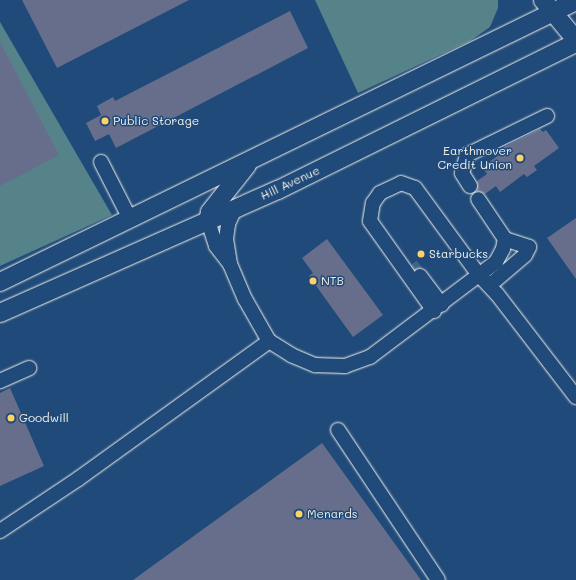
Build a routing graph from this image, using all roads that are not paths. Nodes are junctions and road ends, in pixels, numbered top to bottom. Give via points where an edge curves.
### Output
1 (576, 1) edge
2 (548, 6) edge
3 (576, 41) edge
4 (547, 116) dead end
5 (252, 160) junction
6 (101, 162) dead end
7 (470, 186) dead end
8 (478, 198) dead end
9 (428, 206) junction
10 (235, 208) junction
11 (130, 219) junction
12 (208, 221) junction
13 (505, 239) junction
14 (230, 264) junction
15 (479, 275) junction
16 (0, 282) edge
17 (490, 285) junction
18 (438, 308) junction
19 (0, 313) edge
20 (269, 340) junction
21 (29, 368) dead end
22 (570, 378) edge
23 (0, 381) edge
24 (576, 397) edge
25 (338, 430) dead end
26 (0, 531) edge
27 (438, 580) edge

1 - 2 main road
2 - 3 main road
2 - 5 main road
3 - 10 main road, Hill Avenue
4 - 7 lane via 467,155 462,173
5 - 11 main road
5 - 12 main road via 210,212
6 - 11 lane
8 - 13 lane
9 - 15 lane
9 - 18 lane via 410,194 399,192 382,204 378,213 384,228
9 - 18 lane via 415,188 402,183 380,193 373,203 370,221
10 - 12 main road, Hill Avenue
10 - 14 lane via 228,224 226,239
11 - 16 main road
12 - 14 lane via 216,246
12 - 19 main road, Hill Avenue
13 - 15 lane via 496,262
13 - 17 lane via 529,247 525,255
14 - 20 lane via 245,299
15 - 17 lane
15 - 18 lane
17 - 22 lane
18 - 20 lane via 370,357 344,366 315,365 291,355
20 - 26 lane via 78,479
21 - 23 lane
22 - 24 lane
25 - 27 lane

